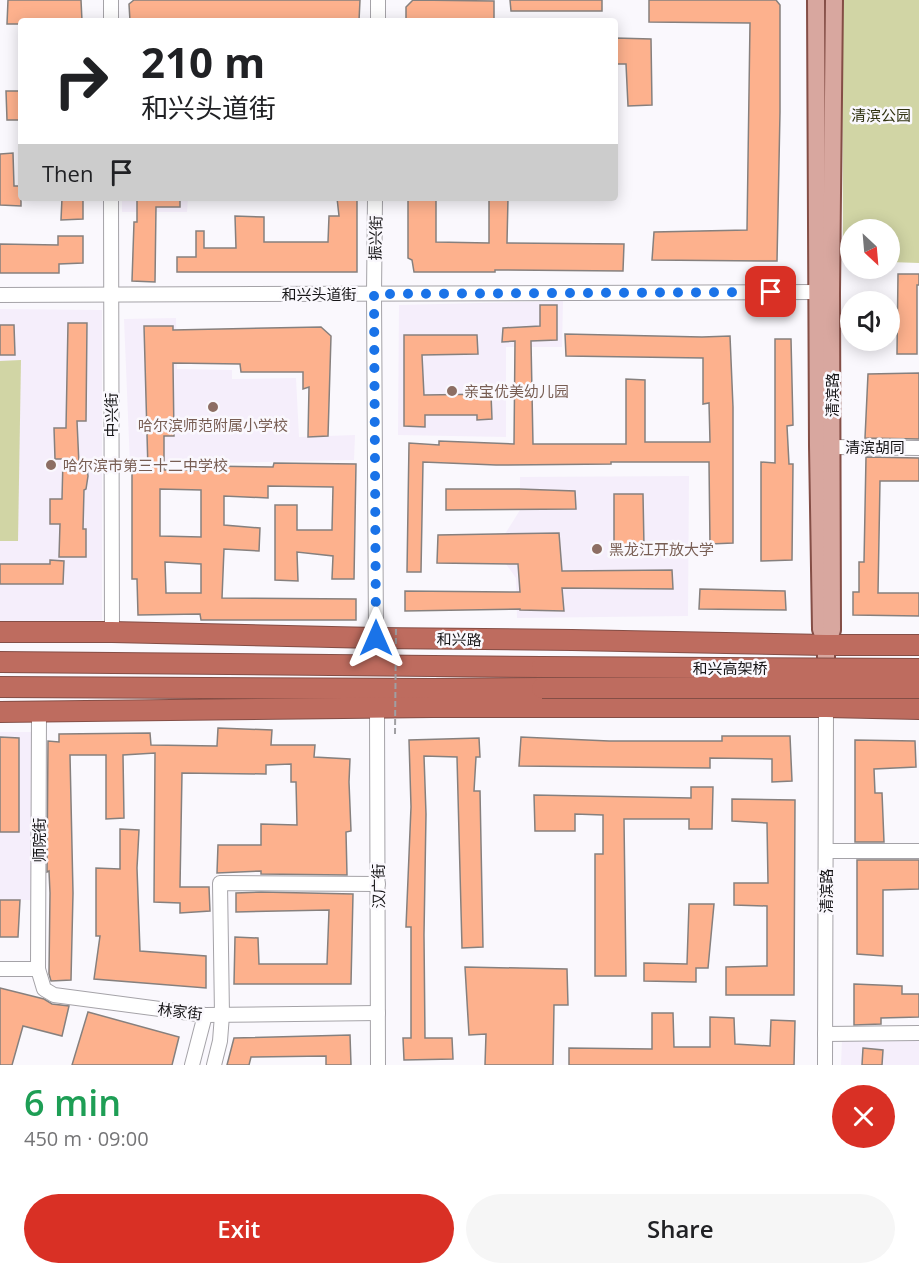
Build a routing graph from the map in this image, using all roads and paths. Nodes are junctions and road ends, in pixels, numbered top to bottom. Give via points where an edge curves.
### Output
1 (111, 0) edge
2 (378, 0) edge
3 (816, 0) edge
4 (834, 0) edge
5 (111, 18) edge
6 (378, 18) edge
7 (111, 201) edge
8 (375, 201) edge
9 (817, 292) junction
10 (111, 294) junction
11 (374, 294) junction
12 (0, 295) edge
13 (832, 447) junction
14 (919, 448) edge
15 (396, 627) dead end
16 (0, 632) edge
17 (112, 632) junction
18 (376, 638) junction
19 (572, 640) junction
20 (826, 645) junction
21 (919, 645) edge
22 (0, 662) edge
23 (424, 665) junction
24 (542, 667) joint
25 (919, 669) edge
26 (0, 687) edge
27 (542, 688) junction
28 (919, 688) edge
29 (433, 707) junction
30 (826, 707) junction
31 (377, 708) junction
32 (919, 709) edge
33 (0, 712) edge
34 (39, 712) junction
35 (395, 734) dead end
36 (826, 851) junction
37 (919, 851) edge
38 (378, 885) junction
39 (0, 969) edge
40 (38, 969) junction
41 (378, 1013) junction
42 (205, 1015) junction
43 (222, 1015) junction
44 (919, 1033) edge
45 (825, 1034) junction
46 (192, 1065) edge
47 (213, 1065) edge
48 (378, 1065) edge
49 (825, 1065) edge

1 - 5 street
2 - 6 street
3 - 9 main road, 清滨路
4 - 13 main road, 清滨路
7 - 10 street, 中兴街
8 - 11 street, 振兴街
9 - 11 street, 和兴头道街
9 - 20 main road, 清滨路 via 821,629
10 - 11 street, 和兴头道街
10 - 12 street, 和兴头道街
10 - 17 street, 中兴街
11 - 18 street, 振兴街
13 - 14 street, 清滨胡同
13 - 20 main road, 清滨路 via 832,630
15 - 35 path, bridge
16 - 17 highway, 和兴路
17 - 18 highway, 和兴路
18 - 19 highway, 和兴路
19 - 20 highway, 和兴路
19 - 23 highway
20 - 21 highway, 和兴路
20 - 30 main road, 清滨路
22 - 23 highway, 和兴路
23 - 24 highway, 和兴路
24 - 25 highway, 和兴高架桥, bridge
26 - 27 highway
27 - 28 highway, 和兴高架桥, bridge
27 - 29 highway
29 - 30 highway
29 - 31 highway
30 - 32 highway
30 - 36 street, 清滨路
31 - 34 highway
31 - 38 street, 汉广街
33 - 34 highway
34 - 40 street, 师院街
36 - 37 street
36 - 45 street, 清滨路
38 - 41 street, 汉广街
38 - 43 street via 220,883
39 - 40 street
40 - 42 street, 林家街 via 44,989 54,995
41 - 43 street, 林家街
41 - 48 street, 汉广街
42 - 43 street, 林家街
42 - 46 street
43 - 47 street
44 - 45 street
45 - 49 street, 清滨路

